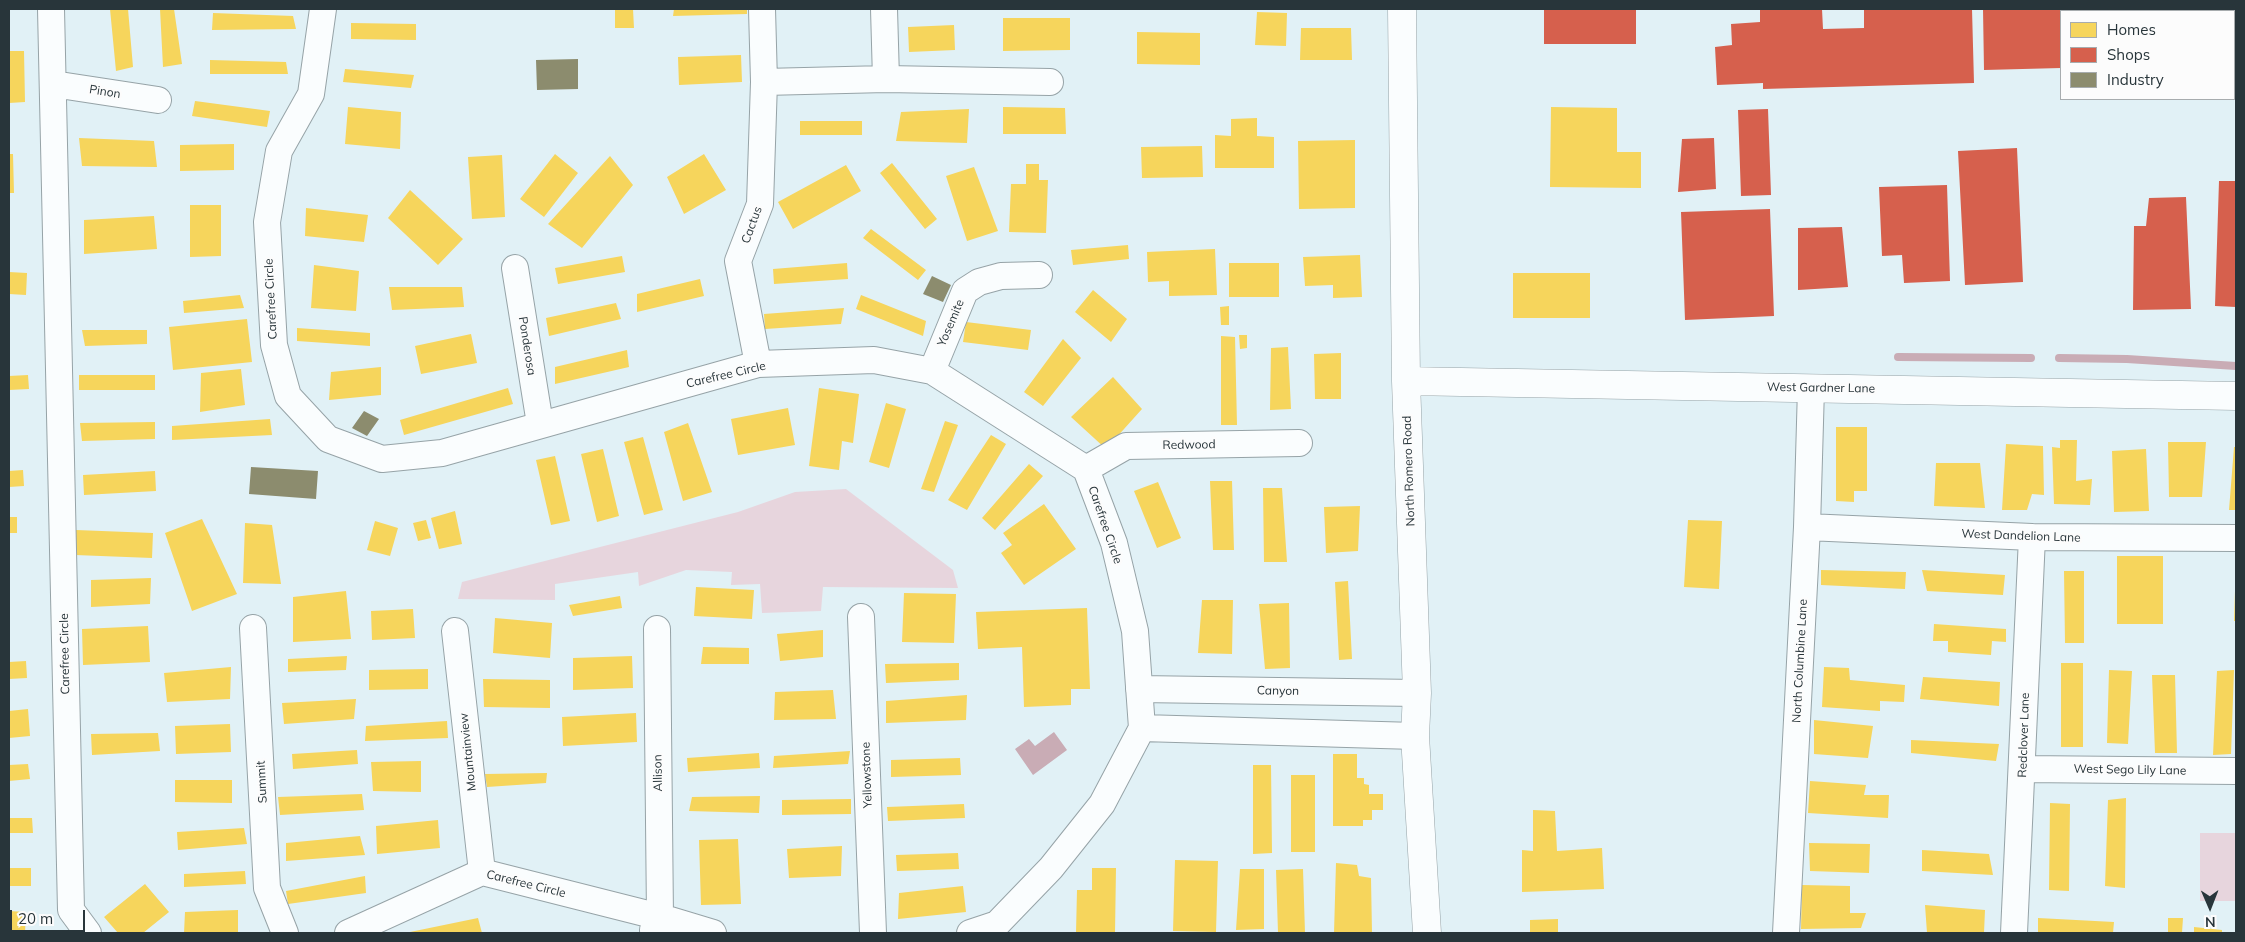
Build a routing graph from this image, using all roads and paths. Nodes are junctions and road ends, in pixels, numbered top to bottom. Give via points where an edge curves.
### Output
1 (51, 9) edge
2 (324, 9) edge
3 (762, 9) edge
4 (884, 9) edge
5 (1402, 9) edge
6 (886, 79) junction
7 (764, 82) junction
8 (1050, 82) dead end
9 (53, 84) junction
10 (158, 100) dead end
11 (515, 268) dead end
12 (1039, 275) dead end
13 (758, 364) junction
14 (932, 372) junction
15 (1406, 381) junction
16 (1811, 388) junction
17 (2236, 396) edge
18 (540, 424) junction
19 (1300, 443) dead end
20 (1086, 470) junction
21 (1807, 528) junction
22 (2032, 537) junction
23 (2236, 538) edge
24 (861, 617) dead end
25 (253, 628) dead end
26 (657, 629) dead end
27 (455, 631) dead end
28 (1140, 689) junction
29 (1417, 693) junction
30 (1142, 728) junction
31 (1415, 736) junction
32 (2023, 768) junction
33 (2236, 771) edge
34 (482, 872) junction
35 (655, 925) edge
36 (999, 929) edge
37 (88, 933) edge
38 (285, 933) edge
39 (348, 933) edge
40 (712, 933) edge
41 (873, 933) edge
42 (970, 933) edge
43 (1428, 933) edge
44 (1786, 933) edge
45 (2014, 933) edge

1 - 9 street, Carefree Circle
2 - 18 street, Carefree Circle via 311,94 279,151 267,222 274,345 288,396 328,439 382,459 442,453
3 - 7 street, Cactus
4 - 6 street
5 - 15 street, North Romero Road
6 - 7 street
6 - 8 street
7 - 13 street, Cactus via 760,204 738,261
9 - 10 street, Pinon
9 - 37 street, Carefree Circle via 71,910
11 - 18 street, Ponderosa
12 - 14 street, Yosemite via 1001,276 979,282 965,291
13 - 14 street, Carefree Circle via 874,360
13 - 18 street, Carefree Circle
14 - 20 street, Carefree Circle
15 - 16 street, West Gardner Lane
15 - 29 street, North Romero Road
16 - 17 street, West Gardner Lane
16 - 21 street, North Columbine Lane
19 - 20 street, Redwood via 1126,446
20 - 28 street, Carefree Circle via 1114,543 1135,631
21 - 22 street, West Dandelion Lane
21 - 44 street, North Columbine Lane
22 - 23 street, West Dandelion Lane
22 - 32 street, Redclover Lane
24 - 41 street, Yellowstone
25 - 38 street, Summit via 268,888
26 - 35 street, Allison
27 - 34 street, Mountainview
28 - 29 street, Canyon
28 - 30 street, Carefree Circle
29 - 31 street, North Romero Road
30 - 31 street
30 - 36 street via 1102,804
31 - 43 street, North Romero Road
32 - 33 street, West Sego Lily Lane
32 - 45 street, Redclover Lane
34 - 35 street, Carefree Circle
34 - 39 street, Carefree Circle
35 - 40 street, Carefree Circle
36 - 42 street

